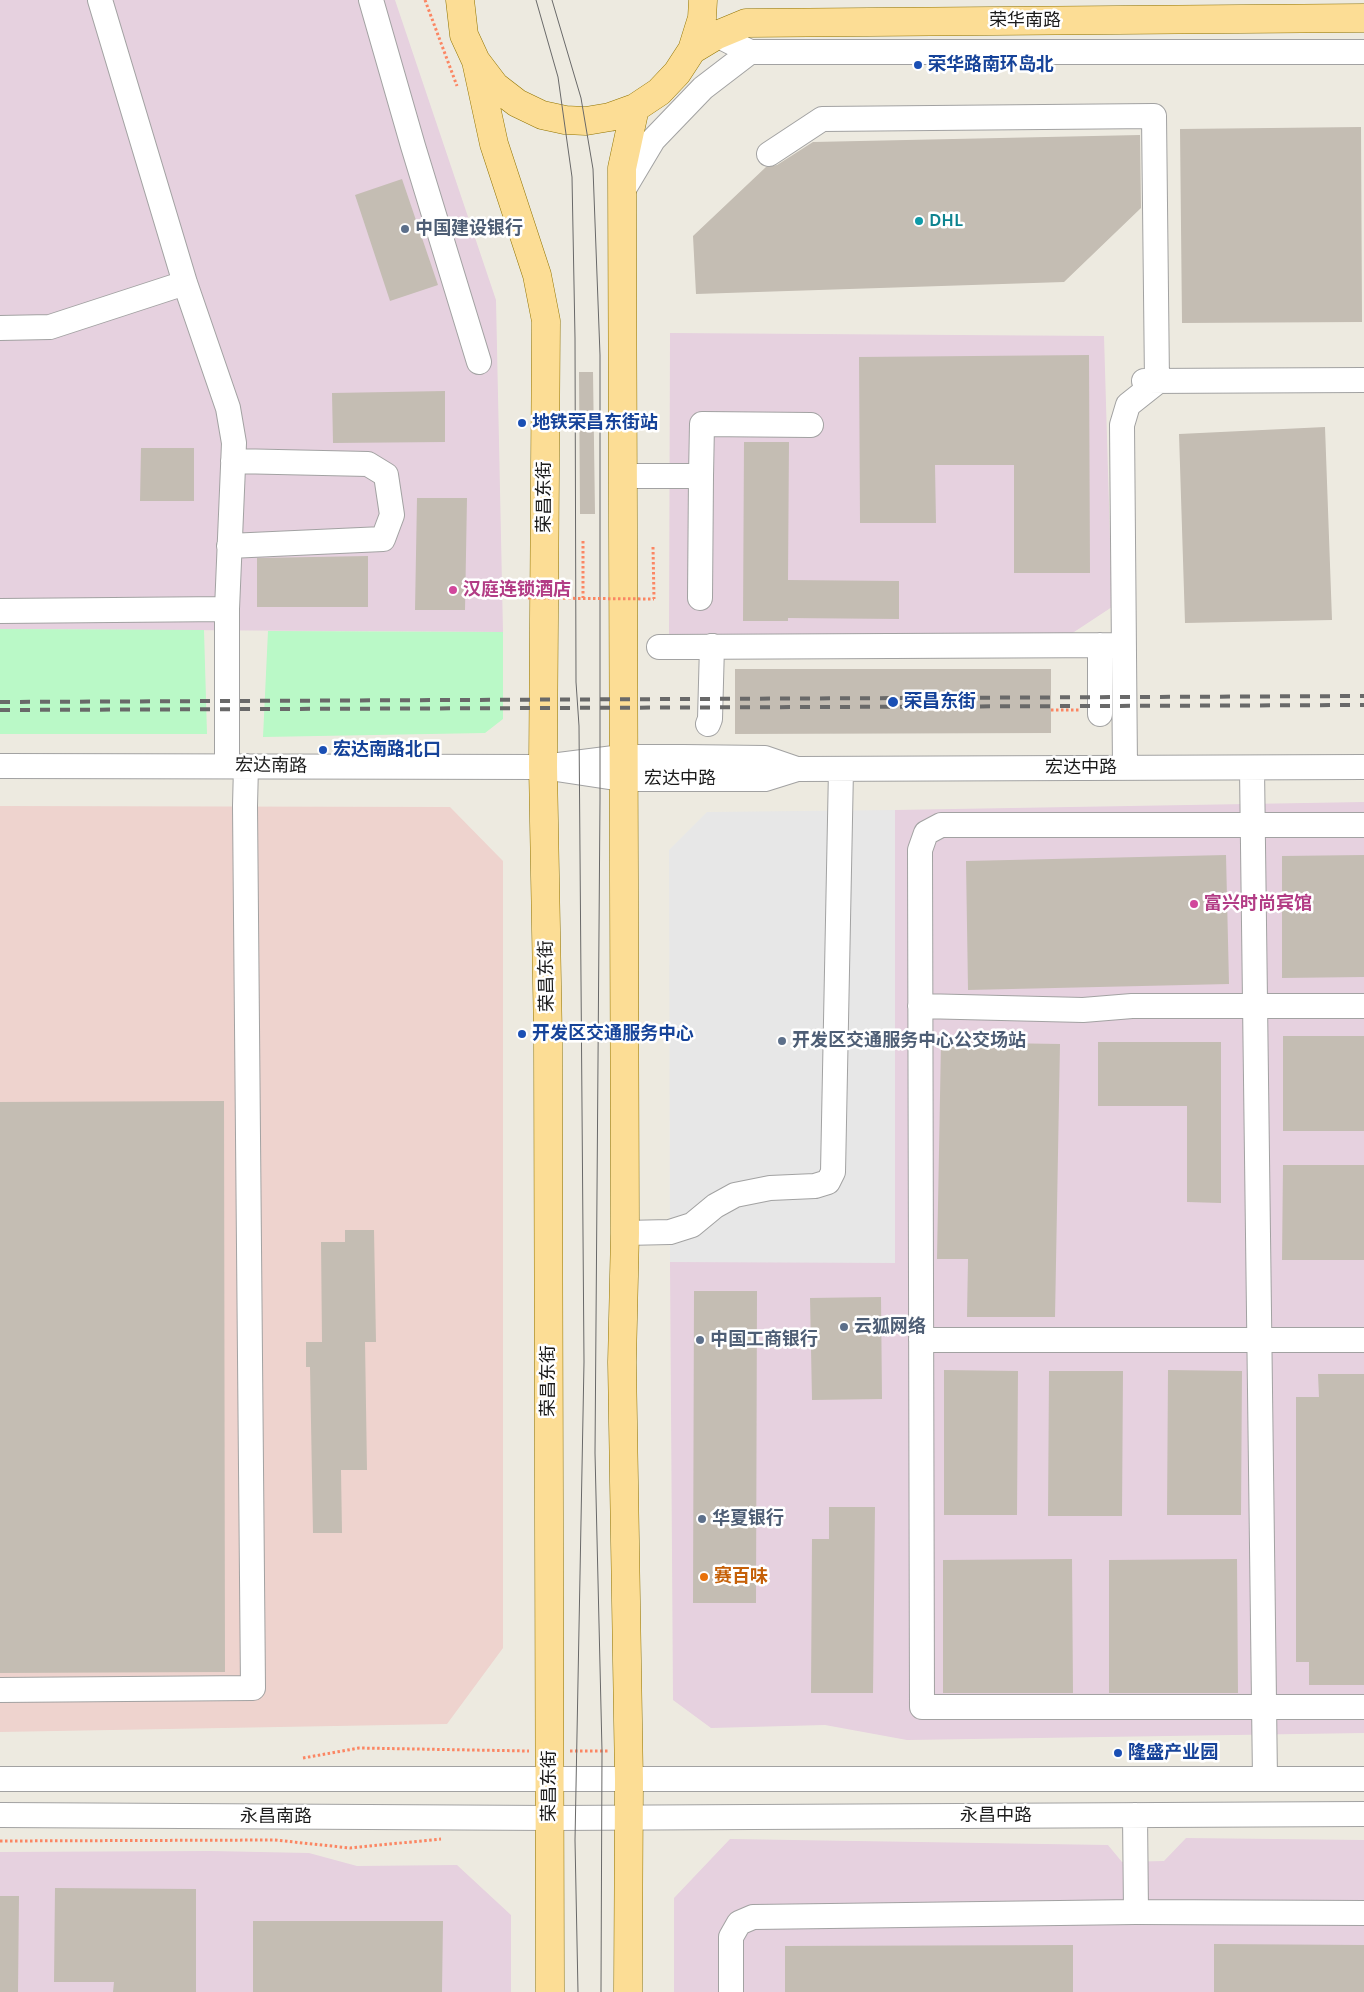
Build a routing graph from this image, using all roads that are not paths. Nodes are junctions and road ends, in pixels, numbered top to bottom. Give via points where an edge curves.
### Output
1 (100, 0) edge
2 (371, 0) edge
3 (703, 0) edge
4 (458, 2) edge
5 (1364, 18) edge
6 (1305, 19) junction
7 (716, 35) junction
8 (692, 50) junction
9 (1364, 51) edge
10 (750, 52) junction
11 (476, 61) junction
12 (636, 108) junction
13 (769, 154) dead end
14 (622, 192) junction
15 (185, 283) junction
16 (0, 328) edge
17 (479, 362) dead end
18 (1364, 380) edge
19 (1151, 382) junction
20 (811, 425) dead end
21 (233, 461) junction
22 (623, 476) junction
23 (701, 476) junction
24 (230, 546) junction
25 (700, 598) dead end
26 (227, 609) junction
27 (0, 611) edge
28 (1100, 645) junction
29 (1123, 645) junction
30 (712, 646) junction
31 (659, 647) dead end
32 (1100, 712) road end
33 (708, 724) dead end
34 (237, 765) junction
35 (0, 766) edge
36 (543, 767) junction
37 (1364, 767) edge
38 (622, 768) junction
39 (1125, 768) junction
40 (1252, 768) junction
41 (841, 769) junction
42 (1253, 825) junction
43 (1364, 825) edge
44 (920, 1006) junction
45 (1364, 1006) edge
46 (1255, 1008) junction
47 (625, 1233) junction
48 (1259, 1339) junction
49 (921, 1340) junction
50 (1364, 1340) edge
51 (0, 1690) edge
52 (1264, 1707) junction
53 (1364, 1707) edge
54 (0, 1779) edge
55 (550, 1779) junction
56 (1265, 1779) junction
57 (1364, 1779) edge
58 (629, 1780) junction
59 (1364, 1814) edge
60 (0, 1815) edge
61 (1135, 1815) junction
62 (628, 1817) junction
63 (551, 1818) junction
64 (1136, 1912) junction
65 (1364, 1913) edge
66 (550, 1992) edge
67 (628, 1992) edge
68 (731, 1992) edge

1 - 15 street
2 - 17 street
3 - 8 main road via 702,18
4 - 11 main road via 464,35
5 - 6 main road, 荣华南路
6 - 7 main road, 荣华南路 via 746,23
6 - 9 street
7 - 8 main road, 荣华南路
7 - 10 street
8 - 12 main road via 659,92
9 - 10 street
10 - 14 street via 703,88 653,140
11 - 12 main road via 495,86 517,103 542,114 586,121
11 - 36 main road, 荣昌东街 via 494,144 537,275 546,321
12 - 14 main road via 622,168
13 - 19 street via 822,119 1154,116
14 - 22 main road
15 - 16 street via 50,328
15 - 21 street via 228,408 234,443
18 - 19 street
19 - 29 street via 1128,405 1122,425
20 - 23 street via 702,424
21 - 24 street
21 - 24 street via 368,464 386,475 392,515 383,539
22 - 23 street
22 - 38 main road
23 - 25 street
24 - 26 street
26 - 27 street
26 - 34 street
28 - 29 street
28 - 30 street
28 - 32 street
29 - 39 street
30 - 31 street
30 - 33 street
34 - 35 street, 宏达南路
34 - 36 street, 宏达南路
34 - 51 street via 245,806 253,1688
36 - 38 street, 宏达南路
36 - 55 main road, 荣昌东街 via 548,1047
37 - 40 street, 宏达中路
38 - 41 street, 宏达中路 via 765,779 797,769
38 - 47 main road
39 - 40 street, 宏达中路
39 - 41 street, 宏达中路
40 - 42 street
41 - 47 street via 833,1172 828,1182 815,1186 770,1188 735,1195 692,1225 670,1232
42 - 43 street
42 - 44 street via 941,825 933,829 926,833 920,850
42 - 46 street
44 - 46 street via 1083,1010 1132,1006
44 - 49 street
45 - 46 street
46 - 48 street
47 - 58 main road via 622,1362
48 - 49 street
48 - 50 street
48 - 52 street
49 - 52 street via 922,1707
52 - 53 street
52 - 56 street
54 - 55 street
55 - 58 street, 永昌中路
55 - 63 main road, 荣昌东街
56 - 57 street, 永昌中路
56 - 58 street, 永昌中路
58 - 62 main road
59 - 61 street, 永昌中路
60 - 63 street, 永昌南路
61 - 62 street, 永昌中路
61 - 64 street
62 - 63 street, 永昌南路
62 - 67 main road
63 - 66 main road, 荣昌东街
64 - 65 street
64 - 68 street via 753,1917 739,1923 731,1937

